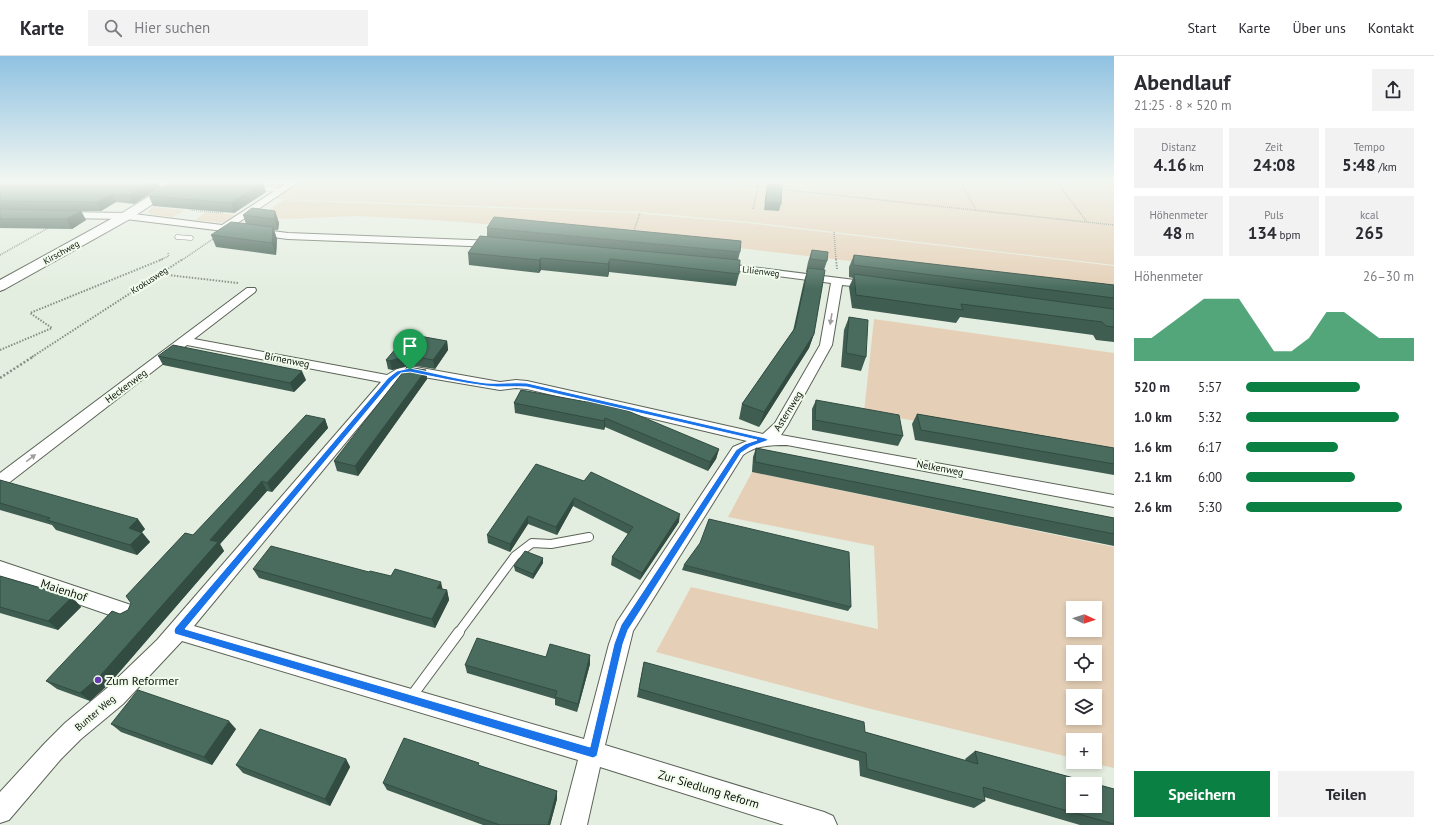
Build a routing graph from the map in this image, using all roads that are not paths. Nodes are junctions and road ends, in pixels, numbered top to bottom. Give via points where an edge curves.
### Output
1 (124, 217) edge
2 (133, 217) edge
3 (242, 217) edge
4 (224, 228) junction
5 (177, 237) dead end
6 (191, 238) dead end
7 (507, 245) edge
8 (712, 266) edge
9 (837, 281) junction
10 (0, 286) edge
11 (884, 287) edge
12 (251, 290) road end
13 (184, 341) junction
14 (390, 380) junction
15 (765, 440) junction
16 (0, 481) edge
17 (1114, 501) edge
18 (589, 537) dead end
19 (0, 569) edge
20 (127, 612) edge
21 (178, 631) junction
22 (410, 699) junction
23 (593, 753) junction
24 (0, 812) edge
25 (574, 825) edge
26 (824, 825) edge

1 - 10 main road, Kirschweg
2 - 4 street
3 - 4 street
4 - 7 street via 288,236
5 - 6 lane
8 - 9 street, Lilienweg
9 - 11 street, Lilienweg
9 -> 15 street, Asternweg via 828,336 822,354 780,426
12 - 13 street, Heckenweg
13 - 14 street, Birnenweg
16 -> 13 street, Heckenweg
14 - 15 street, Bunter Weg via 399,372 408,370 500,386 522,384
14 - 21 street, Bunter Weg
15 - 17 street, Nelkenweg via 787,440
15 - 23 street, Asternweg via 738,451 624,628
18 - 22 lane via 551,544 532,543 515,556
19 - 20 street, Maienhof
21 - 22 street, Zur Siedlung Reform
21 - 24 street, Bunter Weg via 133,679 53,751
22 - 23 street, Zur Siedlung Reform
23 - 25 street, Asternweg
23 - 26 street, Zur Siedlung Reform

